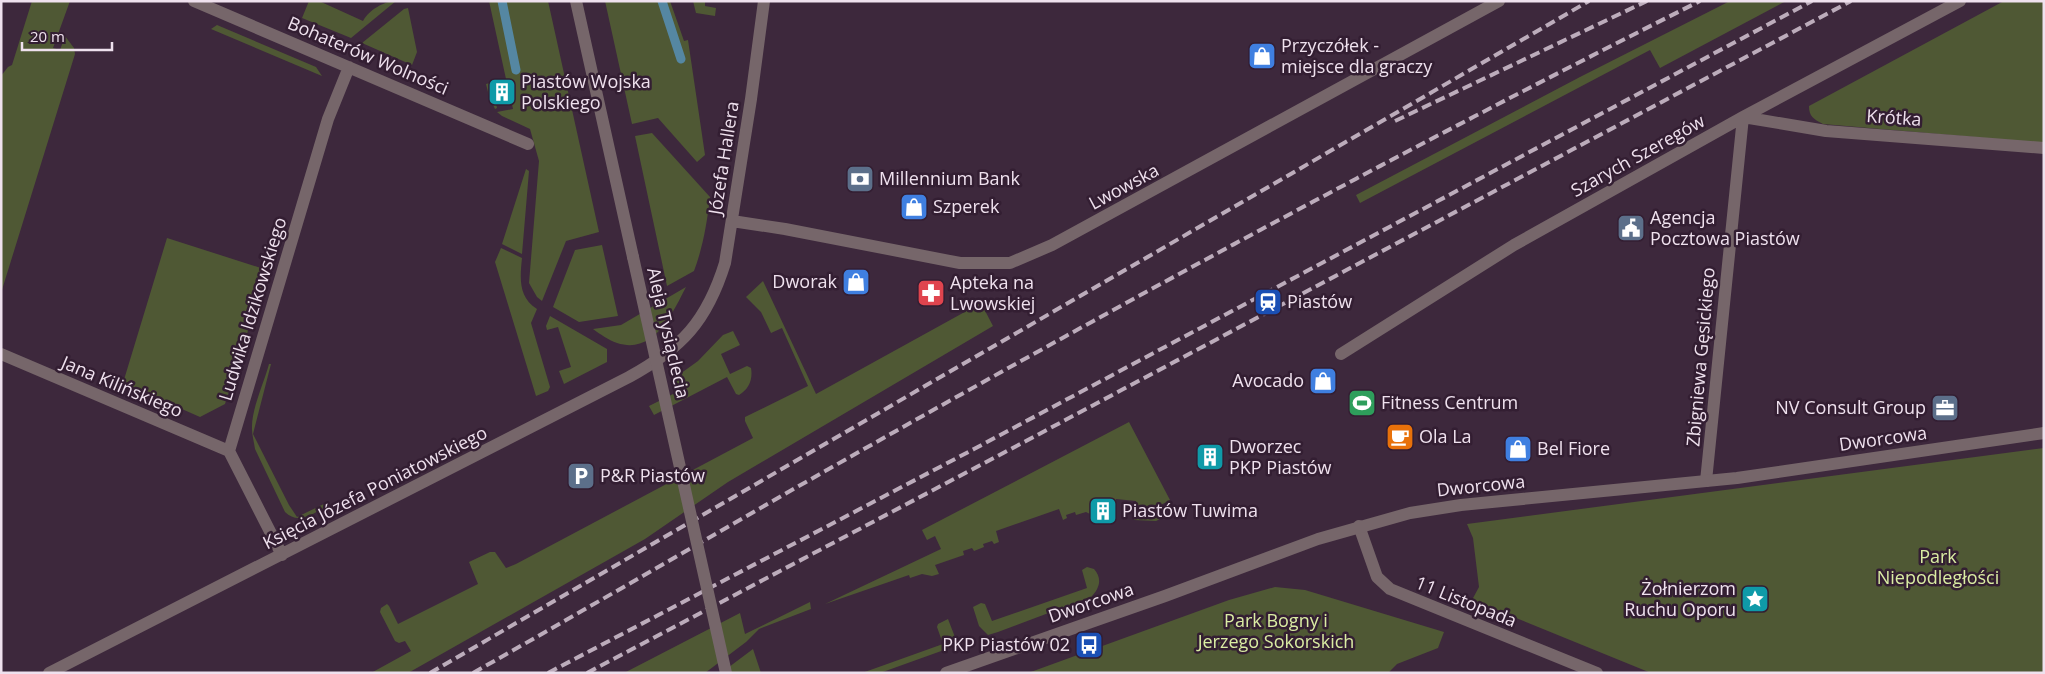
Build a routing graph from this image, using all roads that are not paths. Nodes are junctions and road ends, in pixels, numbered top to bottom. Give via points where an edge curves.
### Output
1 (194, 1) edge
2 (576, 1) edge
3 (764, 1) edge
4 (1499, 1) edge
5 (1960, 1) edge
6 (349, 67) junction
7 (1742, 117) junction
8 (528, 144) dead end
9 (2044, 148) edge
10 (732, 221) junction
11 (702, 315) joint
12 (1, 354) edge
13 (1341, 354) dead end
14 (2044, 433) edge
15 (229, 451) junction
16 (1706, 481) junction
17 (1359, 526) junction
18 (282, 555) junction
19 (49, 673) edge
20 (726, 673) edge
21 (946, 673) edge
22 (1597, 673) edge

1 - 6 street, Bohaterów Wolności
2 - 20 street, Aleja Tysiąclecia, bridge
3 - 10 street, Józefa Hallera
4 - 10 street, Lwowska via 1068,236 1010,262 960,262
5 - 7 street, Szarych Szeregów
6 - 8 street, Bohaterów Wolności
6 - 15 street, Ludwika Idzikowskiego via 328,119
7 - 9 street, Krótka via 1826,131
7 - 13 street, Szarych Szeregów via 1514,245
7 - 16 street, Zbigniewa Gęsickiego
10 - 11 street, Józefa Hallera via 718,286
11 - 18 street, Księcia Józefa Poniatowskiego via 680,343 654,364
12 - 15 street, Jana Kilińskiego
14 - 16 street, Dworcowa
15 - 18 street
16 - 17 street, Dworcowa via 1440,507
17 - 21 street, Dworcowa
17 - 22 street, 11 Listopada via 1377,577 1390,589
18 - 19 street, Księcia Józefa Poniatowskiego

